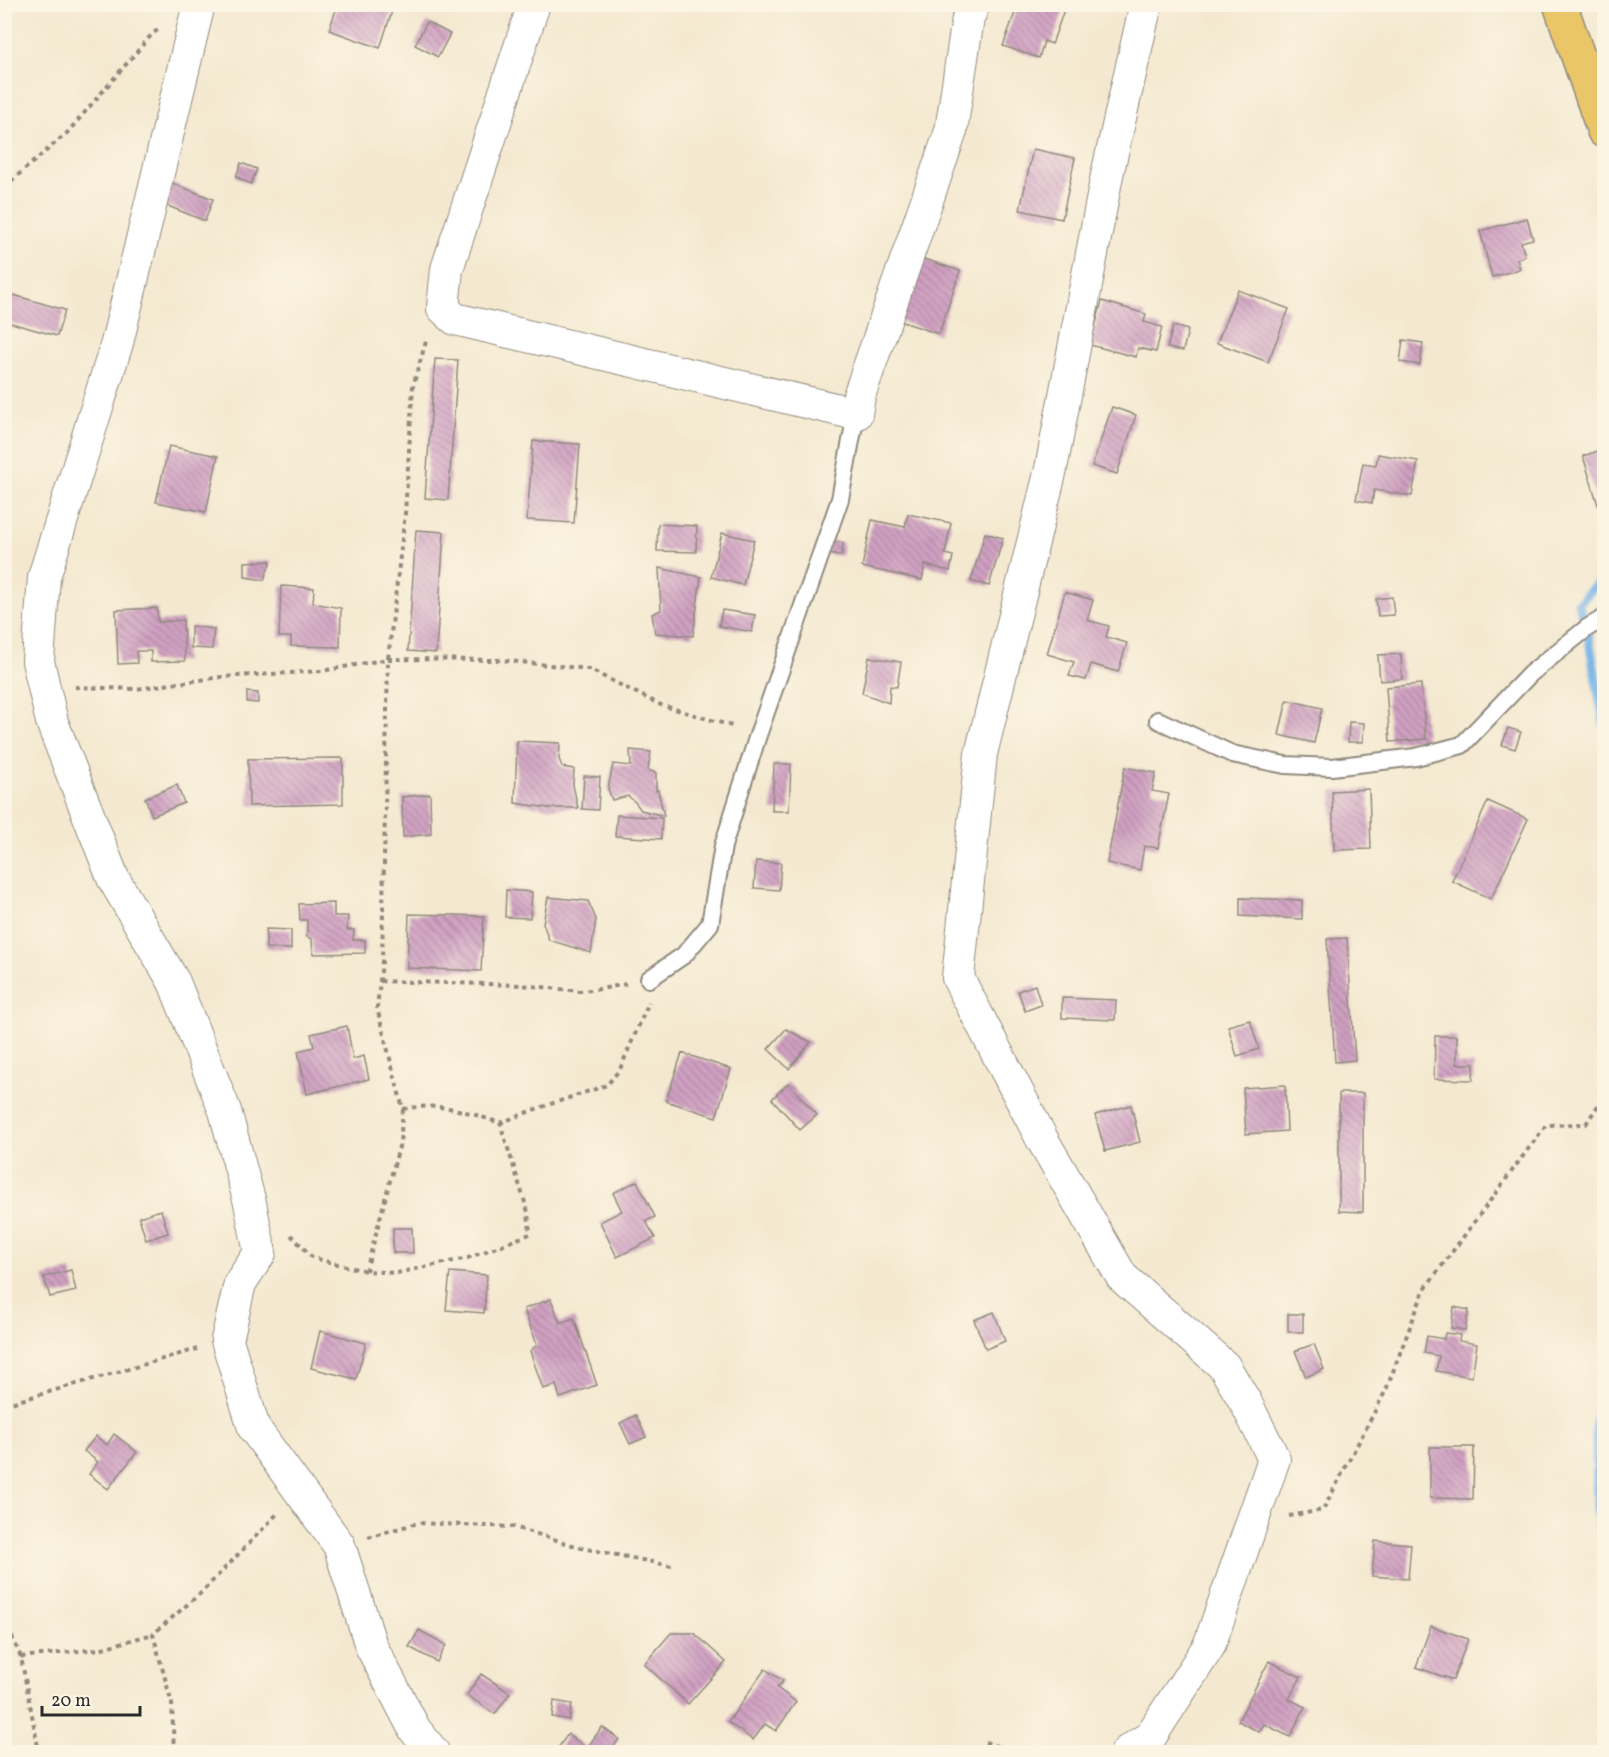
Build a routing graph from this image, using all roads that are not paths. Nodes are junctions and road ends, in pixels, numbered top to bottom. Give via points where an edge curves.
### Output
1 (534, 4) edge
2 (974, 4) edge
3 (1146, 4) edge
4 (1560, 4) edge
5 (198, 6) edge
6 (1605, 131) edge
7 (856, 414) junction
8 (1605, 618) edge
9 (1158, 720) dead end
10 (649, 979) road end
11 (433, 1752) edge
12 (1127, 1752) edge

1 - 7 street via 447,269 443,308 455,319
2 - 7 street via 968,18 951,131
3 - 12 street via 1107,175 1051,469 981,754 958,978 1042,1139 1122,1277 1224,1366 1274,1459 1209,1646 1150,1737
4 - 6 main road
5 - 11 street via 117,343 44,577 38,661 52,722 113,878 174,982 225,1111 260,1253 240,1283 227,1340 254,1428 339,1545 371,1646 415,1730
7 - 10 lane via 840,499 723,846 710,924 684,955
8 - 9 lane via 1530,674 1462,745 1416,758 1332,767 1285,765 1232,754

